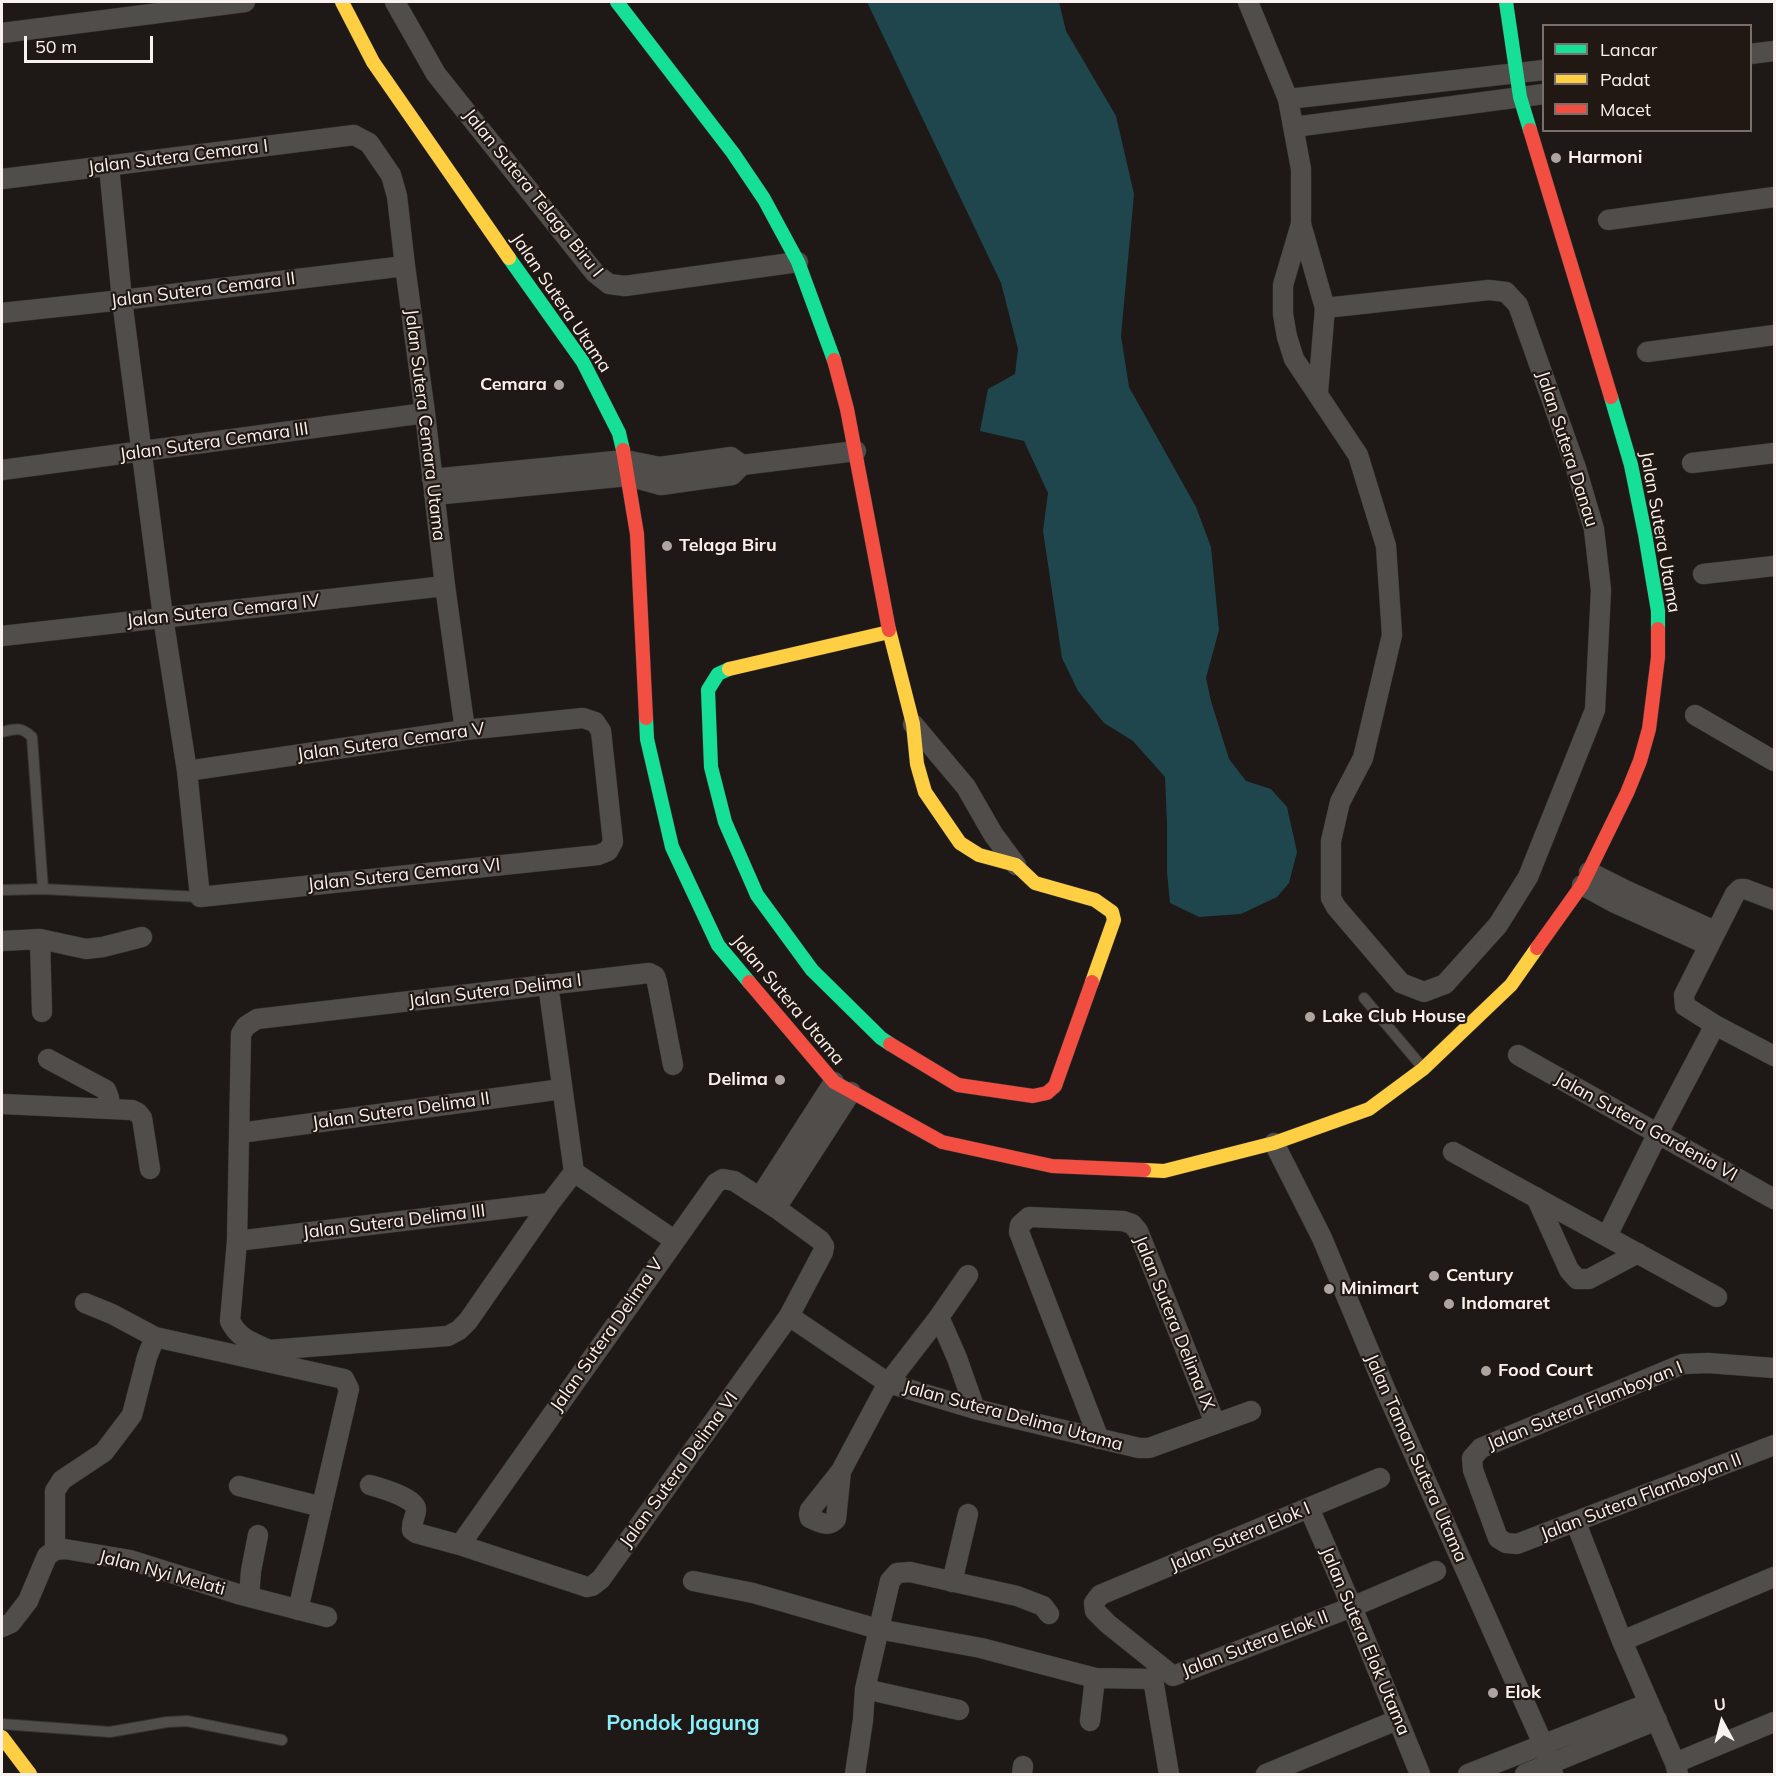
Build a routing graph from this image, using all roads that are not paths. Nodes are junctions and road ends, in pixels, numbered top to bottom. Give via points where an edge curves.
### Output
1 (245, 2) edge
2 (342, 2) edge
3 (395, 2) edge
4 (617, 2) edge
5 (1248, 2) edge
6 (1506, 2) edge
7 (2, 33) edge
8 (1774, 51) edge
9 (1752, 54) edge
10 (1542, 70) edge
11 (1516, 73) junction
12 (1395, 86) junction
13 (1542, 94) edge
14 (1520, 97) junction
15 (1288, 99) junction
16 (1398, 113) junction
17 (1294, 127) junction
18 (354, 135) joint
19 (109, 166) junction
20 (2, 179) edge
21 (1774, 197) edge
22 (1608, 220) dead end
23 (1301, 224) junction
24 (798, 262) junction
25 (405, 266) junction
26 (122, 300) junction
27 (1325, 308) junction
28 (2, 313) edge
29 (1774, 335) edge
30 (1647, 352) dead end
31 (1318, 392) junction
32 (425, 413) junction
33 (856, 451) junction
34 (142, 452) junction
35 (1774, 453) edge
36 (1692, 463) dead end
37 (626, 468) junction
38 (2, 470) edge
39 (433, 487) junction
40 (1774, 566) edge
41 (1703, 574) dead end
42 (445, 586) junction
43 (163, 617) junction
44 (889, 633) junction
45 (2, 636) edge
46 (1695, 715) dead end
47 (913, 724) junction
48 (465, 730) junction
49 (2, 732) edge
50 (1774, 760) edge
51 (187, 771) junction
52 (608, 851) joint
53 (1016, 865) junction
54 (1585, 879) junction
55 (43, 889) junction
56 (2, 890) edge
57 (200, 897) junction
58 (1774, 900) edge
59 (142, 936) dead end
60 (1712, 938) junction
61 (40, 939) junction
62 (2, 941) edge
63 (548, 984) junction
64 (1364, 998) dead end
65 (42, 1012) dead end
66 (1715, 1025) junction
67 (1518, 1055) dead end
68 (1774, 1056) edge
69 (48, 1059) dead end
70 (673, 1065) dead end
71 (1424, 1069) junction
72 (842, 1087) junction
73 (562, 1089) junction
74 (2, 1104) edge
75 (110, 1109) junction
76 (240, 1133) junction
77 (1658, 1133) junction
78 (1274, 1143) junction
79 (1453, 1152) dead end
80 (150, 1169) dead end
81 (574, 1172) junction
82 (1536, 1197) junction
83 (1774, 1199) edge
84 (550, 1203) junction
85 (768, 1203) junction
86 (1607, 1236) junction
87 (674, 1240) junction
88 (237, 1241) junction
89 (1638, 1253) junction
90 (968, 1275) dead end
91 (1718, 1297) dead end
92 (86, 1303) dead end
93 (789, 1316) junction
94 (939, 1317) junction
95 (155, 1337) junction
96 (1774, 1368) edge
97 (888, 1383) junction
98 (975, 1409) junction
99 (1251, 1411) dead end
100 (1215, 1423) junction
101 (1099, 1438) junction
102 (1774, 1445) edge
103 (841, 1471) dead end
104 (1380, 1479) dead end
105 (370, 1485) dead end
106 (239, 1486) dead end
107 (322, 1507) junction
108 (1308, 1508) junction
109 (968, 1514) dead end
110 (1576, 1523) junction
111 (258, 1534) dead end
112 (1506, 1543) joint
113 (460, 1545) junction
114 (55, 1550) junction
115 (1436, 1570) dead end
116 (1774, 1577) edge
117 (693, 1581) dead end
118 (952, 1582) junction
119 (249, 1597) junction
120 (1352, 1606) junction
121 (298, 1610) junction
122 (1049, 1614) dead end
123 (327, 1617) dead end
124 (2, 1627) edge
125 (878, 1629) junction
126 (1622, 1641) junction
127 (1173, 1676) joint
128 (1095, 1678) junction
129 (865, 1689) junction
130 (958, 1710) dead end
131 (1653, 1712) junction
132 (1397, 1720) junction
133 (1090, 1721) dead end
134 (1774, 1722) edge
135 (2, 1724) edge
136 (2, 1737) edge
137 (282, 1740) dead end
138 (1542, 1744) junction
139 (1676, 1769) edge
140 (1552, 1770) edge
141 (30, 1774) edge
142 (855, 1774) edge
143 (1168, 1774) edge
144 (1266, 1774) edge
145 (1420, 1774) edge
146 (1468, 1774) edge
147 (1525, 1774) edge

1 - 7 street
2 - 37 street, Jalan Sutera Utama via 373,62 584,362 619,433
3 - 24 street, Jalan Sutera Telaga Biru I via 436,74 595,273 609,284 625,286
4 - 24 street via 733,153 764,199
5 - 15 street
6 - 11 street, Jalan Sutera Utama
8 - 9 street
10 - 11 street
11 - 12 street
11 - 14 street, Jalan Sutera Utama
12 - 15 street
12 - 16 street
13 - 14 street
14 - 16 street
14 - 54 street, Jalan Sutera Utama via 1631,465 1658,610 1658,657 1640,761
15 - 17 street
16 - 17 street
17 - 23 street via 1301,169
18 - 19 street, Jalan Sutera Cemara I
18 - 25 street, Jalan Sutera Cemara Utama via 369,143 391,175
19 - 20 street, Jalan Sutera Cemara I
19 - 26 street
21 - 22 street
23 - 27 street
23 - 31 street via 1283,285 1283,314 1294,359
24 - 33 street via 835,364
25 - 26 street, Jalan Sutera Cemara II
25 - 32 street, Jalan Sutera Cemara Utama
26 - 28 street, Jalan Sutera Cemara II
26 - 34 street
27 - 31 street
27 - 31 street, Jalan Sutera Danau via 1489,290 1506,292 1518,305 1594,530 1601,590 1595,710 1528,878 1498,925 1445,984 1424,992 1401,983 1331,898 1331,841 1340,801 1363,758 1392,635 1386,546 1358,455
29 - 30 street
32 - 34 street, Jalan Sutera Cemara III
32 - 39 street, Jalan Sutera Cemara Utama
33 - 37 street via 742,465 732,475 661,476
33 - 44 street
34 - 38 street, Jalan Sutera Cemara III
34 - 43 street
35 - 36 street
37 - 39 street
37 - 72 street, Jalan Sutera Utama via 637,534 647,739 672,847 718,945
39 - 42 street, Jalan Sutera Cemara Utama
40 - 41 street
42 - 43 street, Jalan Sutera Cemara IV
42 - 48 street, Jalan Sutera Cemara Utama
43 - 45 street, Jalan Sutera Cemara IV
43 - 51 street
44 - 47 street
44 - 53 street via 734,667 718,674 708,690 711,767 725,822 757,895 812,970 881,1038 958,1084 1033,1096 1047,1093 1055,1086 1114,920 1112,912 1095,900 1035,883
46 - 50 street
47 - 53 street via 966,788
47 - 53 street via 917,764 925,792 960,843 979,855
48 - 51 street, Jalan Sutera Cemara V
48 - 52 street, Jalan Sutera Cemara V via 583,718 595,722 601,731 613,842
49 - 55 lane via 25,730 32,737
51 - 57 street
52 - 57 street, Jalan Sutera Cemara VI
54 - 60 street via 1623,890
54 - 71 street, Jalan Sutera Utama via 1510,986
55 - 56 lane
55 - 57 lane
58 - 60 street via 1740,889
59 - 61 street via 86,949
60 - 66 street via 1684,1001 1685,1006
61 - 62 street
61 - 65 street
63 - 70 street, Jalan Sutera Delima I via 649,973 655,976
63 - 73 street
63 - 76 street, Jalan Sutera Delima I via 257,1019 241,1034
64 - 71 lane
66 - 68 street
66 - 77 street
67 - 77 street, Jalan Sutera Gardenia VI
69 - 75 street via 106,1090
71 - 78 street, Jalan Sutera Utama via 1369,1109
72 - 78 street, Jalan Sutera Utama via 942,1142 1052,1166 1164,1171
72 - 85 street
73 - 76 street, Jalan Sutera Delima II
73 - 81 street
74 - 75 street
75 - 80 street via 132,1110 142,1118
76 - 88 street
77 - 83 street, Jalan Sutera Gardenia VI
77 - 86 street
78 - 138 street, Jalan Taman Sutera Utama via 1322,1238
79 - 82 street
81 - 84 street
81 - 87 street
82 - 86 street
82 - 89 street via 1569,1270 1577,1279 1589,1279
84 - 88 street, Jalan Sutera Delima III
84 - 88 street via 468,1321 448,1336 269,1350 244,1339 230,1321
85 - 87 street, Jalan Sutera Delima V via 734,1181 723,1179
85 - 93 street, Jalan Sutera Delima VI via 824,1246
86 - 89 street
87 - 113 street, Jalan Sutera Delima V
89 - 91 street
90 - 94 street
92 - 95 street
93 - 97 street, Jalan Sutera Delima Utama
93 - 113 street, Jalan Sutera Delima VI via 601,1579 592,1586
94 - 97 street
94 - 98 street
95 - 107 street via 344,1379 349,1389
95 - 114 street via 132,1415 104,1452 62,1480 56,1491
96 - 112 street, Jalan Sutera Flamboyan I via 1683,1365 1481,1448 1473,1458 1473,1470 1498,1538
97 - 98 street, Jalan Sutera Delima Utama
97 - 103 street
98 - 101 street, Jalan Sutera Delima Utama
99 - 100 street, Jalan Sutera Delima Utama
100 - 101 street, Jalan Sutera Delima Utama via 1149,1448
100 - 101 street, Jalan Sutera Delima IX via 1132,1224 1029,1218 1020,1225 1019,1232
102 - 110 street, Jalan Sutera Flamboyan II
104 - 108 street, Jalan Sutera Elok I
105 - 113 street, Jalan Sutera Delima VI via 415,1505 411,1526 416,1533
106 - 107 street
107 - 121 street
108 - 120 street, Jalan Sutera Elok Utama
108 - 127 street, Jalan Sutera Elok I via 1100,1595 1094,1603 1095,1611
109 - 118 street
110 - 112 street, Jalan Sutera Flamboyan II via 1517,1544
110 - 126 street
111 - 119 street
114 - 119 street, Jalan Nyi Melati via 130,1560
114 - 124 street via 47,1556 28,1601 11,1623
115 - 120 street, Jalan Sutera Elok II
116 - 126 street
117 - 125 street via 753,1593
118 - 122 street via 1017,1596 1043,1606
118 - 125 street via 910,1572 897,1573 890,1581
119 - 121 street, Jalan Nyi Melati
120 - 127 street, Jalan Sutera Elok II
120 - 132 street, Jalan Sutera Elok Utama
121 - 123 street, Jalan Nyi Melati
125 - 128 street via 981,1648
125 - 129 street
126 - 131 street
128 - 133 street
128 - 143 street via 1153,1679
129 - 130 street
129 - 142 street
131 - 138 street
131 - 139 street
131 - 140 street
132 - 144 street
132 - 145 street, Jalan Sutera Elok Utama
134 - 139 street
135 - 137 lane via 110,1732 187,1721
136 - 141 street
138 - 140 street, Jalan Taman Sutera Utama
138 - 146 street
140 - 147 street

